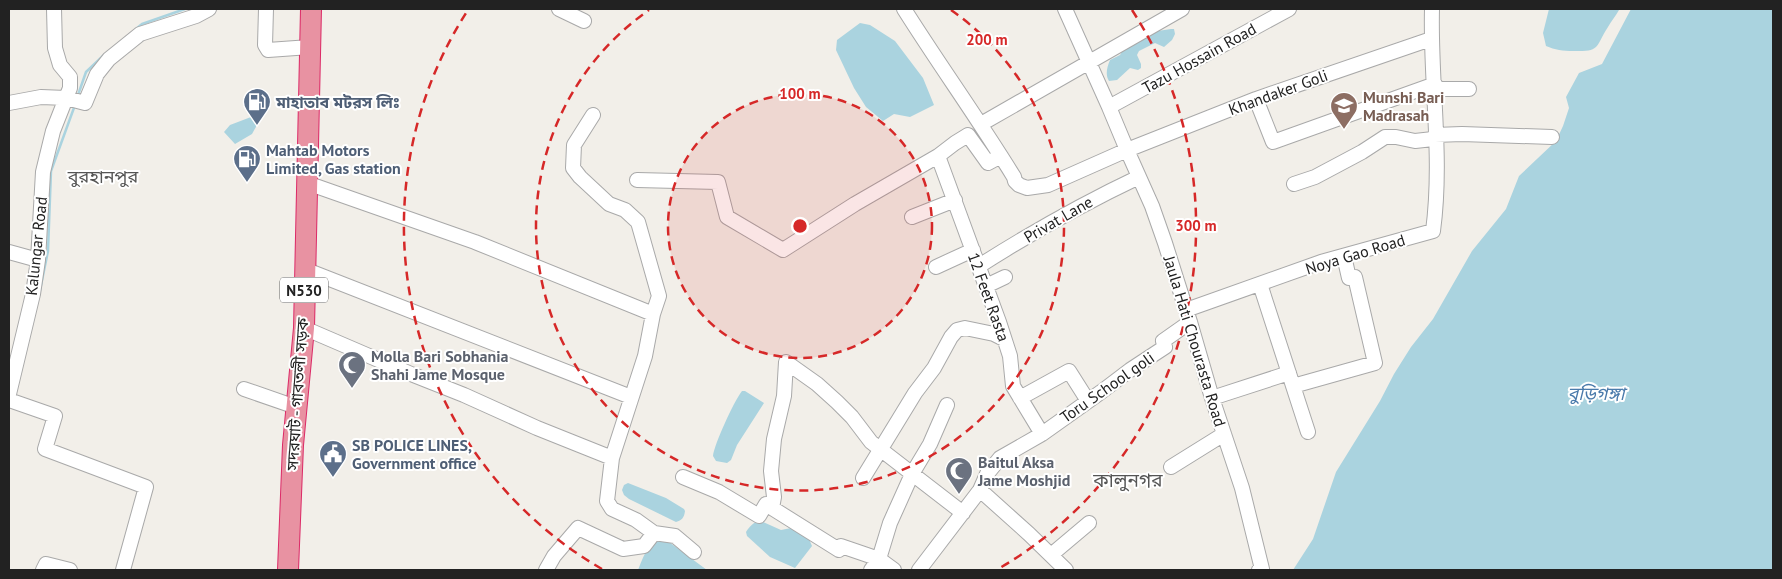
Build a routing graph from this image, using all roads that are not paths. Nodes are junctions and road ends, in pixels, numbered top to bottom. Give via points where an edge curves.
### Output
1 (54, 9) edge
2 (209, 9) edge
3 (266, 9) edge
4 (311, 9) edge
5 (559, 9) edge
6 (904, 9) edge
7 (1065, 9) edge
8 (1182, 9) edge
9 (1289, 9) edge
10 (1432, 9) edge
11 (584, 21) dead end
12 (1431, 39) junction
13 (310, 47) junction
14 (1089, 62) junction
15 (1435, 86) junction
16 (1469, 89) dead end
17 (1256, 99) junction
18 (73, 100) junction
19 (9, 103) edge
20 (1109, 106) junction
21 (592, 115) dead end
22 (981, 124) junction
23 (1435, 135) junction
24 (1552, 137) dead end
25 (1127, 150) junction
26 (938, 156) junction
27 (1001, 156) junction
28 (1139, 177) junction
29 (637, 180) dead end
30 (307, 184) junction
31 (1294, 184) dead end
32 (955, 200) junction
33 (912, 217) dead end
34 (973, 250) junction
35 (9, 252) edge
36 (1344, 256) junction
37 (38, 260) junction
38 (979, 266) junction
39 (936, 267) dead end
40 (304, 269) junction
41 (1006, 277) dead end
42 (1260, 284) junction
43 (986, 286) junction
44 (653, 314) junction
45 (1188, 316) junction
46 (304, 328) junction
47 (1004, 339) junction
48 (12, 361) edge
49 (1291, 380) junction
50 (244, 389) dead end
51 (9, 393) edge
52 (631, 397) junction
53 (1020, 398) junction
54 (1212, 398) junction
55 (9, 400) edge
56 (1088, 401) junction
57 (946, 405) dead end
58 (296, 407) junction
59 (1308, 432) dead end
60 (1042, 434) junction
61 (1224, 434) junction
62 (880, 449) junction
63 (612, 458) junction
64 (1171, 467) dead end
65 (912, 474) junction
66 (682, 477) dead end
67 (863, 478) dead end
68 (980, 490) junction
69 (772, 508) junction
70 (963, 513) junction
71 (1089, 523) dead end
72 (654, 533) junction
73 (694, 552) dead end
74 (1051, 555) junction
75 (875, 565) edge
76 (43, 570) edge
77 (70, 570) edge
78 (123, 570) edge
79 (288, 570) edge
80 (546, 570) edge
81 (894, 570) edge
82 (919, 570) edge
83 (1066, 570) edge
84 (1261, 570) edge

1 - 18 street via 55,48 60,65 71,81
2 - 18 street via 140,34 96,74 86,102
3 - 13 street via 265,45 268,50
4 - 13 highway, সদরঘাট - গাবতলী সড়ক / N530
5 - 11 street
6 - 22 street
7 - 14 street, Jaula Hati Chourasta Road
8 - 14 street
9 - 20 street, Tazu Hossain Road
10 - 12 street
12 - 15 street
12 - 17 street, Khandaker Goli
13 - 30 highway, সদরঘাট - গাবতলী সড়ক / N530
14 - 20 street, Jaula Hati Chourasta Road
14 - 22 street
15 - 16 street
15 - 17 street via 1273,142
15 - 23 street
17 - 25 street, Khandaker Goli
18 - 19 street via 41,97
18 - 37 street, Kalungar Road via 53,131 43,172
20 - 25 street, Jaula Hati Chourasta Road
21 - 44 street via 574,145 573,168 609,204 625,210 638,222 659,296
22 - 27 street
23 - 24 street
23 - 31 street via 1433,139 1415,141 1386,137 1315,178
23 - 36 street, Noya Gao Road via 1436,208 1433,231
25 - 27 street, Khandaker Goli via 1048,185 1027,188 1015,181
25 - 28 street, Jaula Hati Chourasta Road
26 - 27 street via 968,135 988,163
26 - 29 street via 782,250 727,217 718,182
26 - 32 street, 12 Feet Rasta
28 - 38 street, Privat Lane via 1073,210
28 - 45 street, Jaula Hati Chourasta Road via 1165,243
30 - 40 highway, সদরঘাট - গাবতলী সড়ক / N530
30 - 44 street via 475,242
32 - 33 street
32 - 34 street, 12 Feet Rasta
34 - 38 street, 12 Feet Rasta
34 - 39 street
35 - 37 street
36 - 42 street, Noya Gao Road
36 - 49 street via 1349,278 1355,277 1375,363
37 - 48 street, Kalungar Road via 33,294
38 - 43 street, 12 Feet Rasta
40 - 46 highway, সদরঘাট - গাবতলী সড়ক / N530
40 - 52 street
41 - 43 street
42 - 45 street, Noya Gao Road
42 - 49 street
43 - 47 street, 12 Feet Rasta
44 - 52 street via 645,356
45 - 54 street, Jaula Hati Chourasta Road
45 - 56 street, Toru School goli via 1163,341 1165,347
46 - 58 highway, সদরঘাট - গাবতলী সড়ক / N530
46 - 63 street
47 - 53 street, 12 Feet Rasta via 1010,356 1013,386
47 - 62 street via 976,329 958,330
48 - 51 street, Kalungar Road
49 - 54 street
49 - 59 street
50 - 58 street
52 - 63 street
53 - 56 street via 1069,371
53 - 60 street, 12 Feet Rasta
54 - 61 street, Jaula Hati Chourasta Road
55 - 78 street via 55,416 45,449 146,487
56 - 60 street, Toru School goli
57 - 65 street via 930,444
58 - 79 highway, সদরঘাট - গাবতলী সড়ক / N530
60 - 68 street, Toru School goli via 1000,458 986,474
61 - 64 street
61 - 84 street, Jaula Hati Chourasta Road via 1242,488
62 - 65 street
62 - 67 street
62 - 69 street via 837,402 786,362 784,396 774,439
63 - 72 street via 607,501 612,508
65 - 70 street
65 - 75 street
66 - 69 street via 719,492 759,516 766,504
68 - 70 street, Toru School goli
68 - 74 street
69 - 75 street via 839,550 841,546
70 - 82 street, Toru School goli
71 - 74 street
72 - 73 street via 674,536
72 - 80 street via 644,546 623,549 578,528
74 - 83 street
75 - 81 street
76 - 77 street via 46,564

